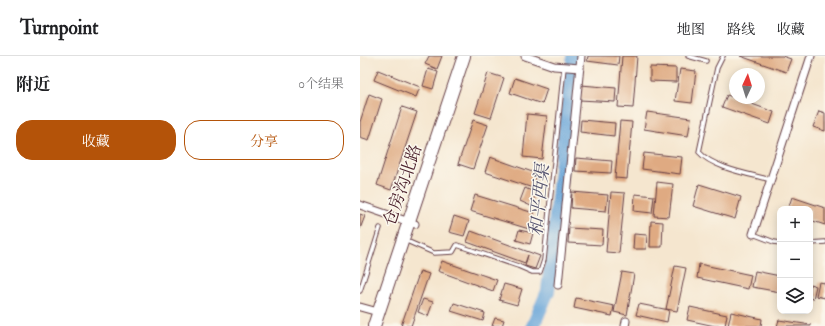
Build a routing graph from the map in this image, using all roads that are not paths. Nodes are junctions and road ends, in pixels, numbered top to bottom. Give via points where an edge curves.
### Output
1 (464, 56) edge
2 (471, 56) edge
3 (525, 56) edge
4 (581, 56) edge
5 (688, 56) edge
6 (723, 56) edge
7 (811, 56) edge
8 (706, 61) dead end
9 (564, 67) junction
10 (580, 68) junction
11 (770, 180) junction
12 (360, 205) edge
13 (411, 223) junction
14 (380, 228) dead end
15 (753, 234) joint
16 (409, 242) junction
17 (777, 242) edge
18 (825, 242) edge
19 (813, 243) edge
20 (558, 285) dead end
21 (360, 291) edge
22 (360, 307) edge
23 (378, 312) junction
24 (374, 326) edge
25 (381, 326) edge

1 - 13 main road, 仓房沟北路
2 - 13 main road, 仓房沟北路
3 - 9 street
4 - 10 street
5 - 8 lane
6 - 11 lane via 717,68 699,152 704,159 714,163
7 - 11 street
9 - 10 street
9 - 16 lane via 544,260 540,272 532,272 457,245 453,252 434,253
10 - 20 street
11 - 15 street
12 - 13 street
13 - 16 main road, 仓房沟北路
13 - 23 main road, 仓房沟北路
14 - 21 lane
15 - 17 lane
16 - 25 main road, 仓房沟北路
18 - 19 lane
22 - 23 street
23 - 24 main road, 仓房沟北路

